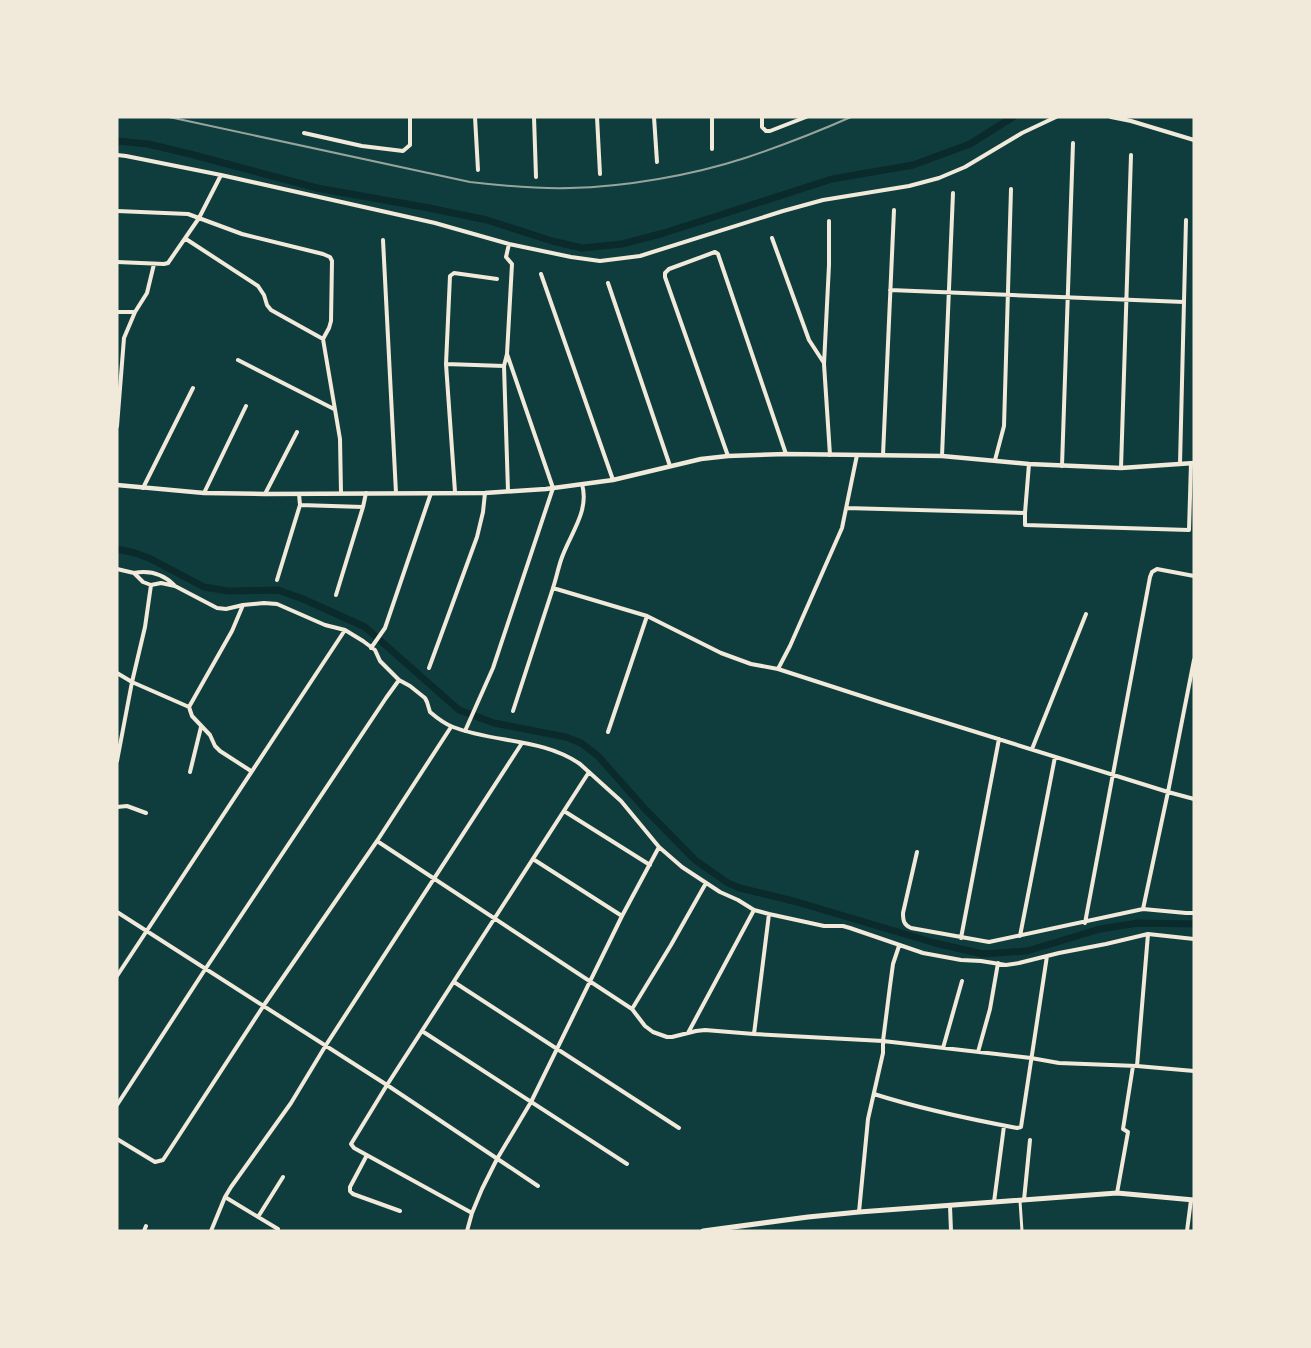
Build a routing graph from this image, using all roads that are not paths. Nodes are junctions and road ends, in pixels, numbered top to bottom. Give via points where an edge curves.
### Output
1 (410, 117) edge
2 (475, 117) edge
3 (534, 117) edge
4 (597, 117) edge
5 (654, 117) edge
6 (712, 117) edge
7 (762, 117) edge
8 (807, 117) edge
9 (1056, 117) edge
10 (1111, 117) edge
11 (304, 133) dead end
12 (1194, 140) edge
13 (1073, 143) dead end
14 (712, 149) dead end
15 (117, 155) edge
16 (1131, 155) dead end
17 (657, 162) dead end
18 (478, 170) dead end
19 (600, 174) dead end
20 (221, 175) junction
21 (537, 177) dead end
22 (1011, 189) dead end
23 (953, 193) dead end
24 (894, 210) dead end
25 (117, 211) edge
26 (199, 218) junction
27 (1186, 220) dead end
28 (829, 221) dead end
29 (772, 238) dead end
30 (186, 239) junction
31 (383, 240) dead end
32 (510, 244) junction
33 (117, 262) edge
34 (154, 264) junction
35 (541, 274) dead end
36 (497, 279) dead end
37 (608, 283) dead end
38 (890, 290) junction
39 (949, 293) junction
40 (1008, 295) junction
41 (1068, 297) junction
42 (1126, 300) junction
43 (1184, 302) junction
44 (117, 312) edge
45 (135, 312) junction
46 (323, 339) junction
47 (507, 354) junction
48 (238, 360) dead end
49 (446, 364) junction
50 (825, 364) junction
51 (504, 366) junction
52 (119, 375) edge
53 (193, 388) dead end
54 (246, 406) dead end
55 (335, 409) junction
56 (118, 410) edge
57 (117, 426) edge
58 (297, 432) dead end
59 (786, 454) junction
60 (830, 455) junction
61 (883, 455) junction
62 (728, 456) junction
63 (857, 456) junction
64 (942, 456) junction
65 (995, 460) junction
66 (1192, 463) edge
67 (1029, 464) junction
68 (1180, 465) junction
69 (670, 466) junction
70 (1062, 466) junction
71 (1121, 468) junction
72 (613, 480) junction
73 (582, 484) junction
74 (117, 485) edge
75 (143, 488) junction
76 (553, 488) junction
77 (508, 491) junction
78 (454, 492) junction
79 (204, 493) junction
80 (341, 493) junction
81 (366, 493) junction
82 (396, 493) junction
83 (430, 493) junction
84 (485, 493) junction
85 (265, 494) junction
86 (299, 494) junction
87 (300, 505) junction
88 (363, 507) junction
89 (846, 508) junction
90 (1025, 513) junction
91 (1192, 530) edge
92 (117, 569) edge
93 (134, 573) junction
94 (1194, 576) edge
95 (278, 580) dead end
96 (151, 585) junction
97 (175, 586) junction
98 (553, 588) junction
99 (336, 595) dead end
100 (243, 605) junction
101 (1086, 614) dead end
102 (647, 616) junction
103 (345, 630) junction
104 (372, 646) junction
105 (1194, 660) edge
106 (429, 668) dead end
107 (778, 669) junction
108 (117, 673) edge
109 (399, 680) junction
110 (132, 682) junction
111 (189, 707) junction
112 (513, 711) dead end
113 (201, 726) junction
114 (451, 727) junction
115 (466, 729) junction
116 (608, 732) dead end
117 (999, 739) junction
118 (522, 743) junction
119 (119, 744) edge
120 (1032, 749) junction
121 (1055, 757) junction
122 (117, 761) edge
123 (251, 771) junction
124 (190, 772) dead end
125 (590, 772) junction
126 (1113, 774) junction
127 (1168, 792) junction
128 (1194, 799) edge
129 (117, 807) edge
130 (564, 811) junction
131 (146, 813) dead end
132 (377, 840) junction
133 (659, 847) junction
134 (916, 852) dead end
135 (533, 859) junction
136 (650, 865) junction
137 (434, 878) junction
138 (706, 883) junction
139 (1143, 909) junction
140 (754, 910) junction
141 (117, 912) edge
142 (1194, 912) edge
143 (769, 914) junction
144 (622, 916) junction
145 (495, 918) junction
146 (1084, 923) junction
147 (147, 930) junction
148 (1148, 934) junction
149 (1020, 936) junction
150 (961, 938) junction
151 (1194, 939) edge
152 (899, 946) junction
153 (1047, 956) junction
154 (998, 963) junction
155 (206, 968) junction
156 (117, 976) edge
157 (962, 981) dead end
158 (454, 982) junction
159 (591, 982) junction
160 (264, 1005) junction
161 (632, 1009) junction
162 (422, 1031) junction
163 (688, 1034) junction
164 (754, 1034) junction
165 (883, 1041) junction
166 (326, 1045) junction
167 (943, 1048) junction
168 (557, 1050) junction
169 (978, 1052) junction
170 (1031, 1058) junction
171 (1135, 1066) junction
172 (1194, 1071) edge
173 (387, 1084) junction
174 (874, 1094) junction
175 (531, 1102) junction
176 (117, 1105) edge
177 (1004, 1126) junction
178 (680, 1128) dead end
179 (117, 1139) edge
180 (1030, 1140) dead end
181 (366, 1155) junction
182 (497, 1159) junction
183 (627, 1164) dead end
184 (283, 1177) dead end
185 (538, 1186) dead end
186 (1117, 1193) junction
187 (225, 1197) junction
188 (1193, 1199) edge
189 (1022, 1201) junction
190 (994, 1203) junction
191 (950, 1206) junction
192 (400, 1211) dead end
193 (859, 1212) junction
194 (472, 1213) junction
195 (258, 1217) junction
196 (762, 1223) junction
197 (278, 1229) dead end
198 (211, 1231) edge
199 (467, 1231) edge
200 (703, 1231) edge
201 (763, 1231) edge
202 (951, 1231) edge
203 (1022, 1231) edge
204 (1187, 1231) edge

1 - 11 street via 410,146 404,151
2 - 18 street
3 - 21 street
4 - 19 street
5 - 17 street
6 - 14 street
7 - 8 street via 766,131
9 - 32 street via 939,178 823,200 640,256 585,260
10 - 12 street
13 - 41 street
15 - 20 street
16 - 42 street
20 - 26 street
20 - 32 street via 435,223
22 - 40 street
23 - 39 street
24 - 38 street
25 - 26 street via 188,214
26 - 30 street
26 - 46 street via 242,234 330,257 332,317
27 - 43 street
28 - 50 street
29 - 50 street via 809,340
30 - 34 street via 168,263
30 - 46 street via 258,286 271,310
31 - 82 street
32 - 47 street via 506,257 512,264
33 - 34 street
34 - 45 street via 147,293
35 - 72 street
36 - 49 street via 454,273 450,276
37 - 69 street
38 - 39 street
38 - 61 street
39 - 40 street
39 - 64 street
40 - 41 street
40 - 65 street via 1004,426
41 - 42 street
41 - 70 street
42 - 43 street
42 - 71 street
43 - 68 street
44 - 45 street
45 - 52 street via 124,338
46 - 55 street
47 - 51 street
47 - 76 street
48 - 55 street
49 - 51 street
49 - 78 street
50 - 60 street
51 - 77 street
52 - 56 street
53 - 75 street
54 - 79 street
55 - 80 street
56 - 57 street
58 - 85 street
59 - 60 street
59 - 62 street
59 - 62 street via 715,252 669,269 665,277
60 - 63 street
61 - 63 street
61 - 64 street
62 - 69 street
63 - 89 street
64 - 65 street
65 - 67 street
66 - 68 street
66 - 91 street
67 - 70 street
67 - 90 street
68 - 71 street
69 - 72 street
70 - 71 street
72 - 73 street
73 - 76 street
73 - 98 street via 585,495 578,524 561,559
74 - 75 street
75 - 79 street
76 - 77 street
76 - 115 street via 493,668
77 - 84 street
78 - 83 street
78 - 84 street
79 - 85 street
80 - 81 street
80 - 86 street
81 - 82 street
81 - 88 street
82 - 83 street
83 - 104 street via 385,628
84 - 106 street via 477,537
85 - 86 street
86 - 87 street
87 - 88 street
87 - 95 street
88 - 99 street
89 - 90 street
89 - 107 street via 842,528
90 - 91 street via 1026,525
92 - 93 street
93 - 96 street
93 - 97 street via 157,573
94 - 126 street via 1160,569 1152,572
96 - 97 street
96 - 110 street via 146,627
97 - 100 street via 217,608
98 - 102 street
98 - 112 street
100 - 103 street via 278,604
100 - 111 street
101 - 120 street
102 - 107 street via 721,653
102 - 116 street
103 - 104 street
103 - 123 street
104 - 109 street via 380,661
105 - 127 street
107 - 117 street
108 - 110 street
109 - 114 street via 425,699 430,712
109 - 155 street
110 - 111 street
110 - 119 street
111 - 113 street
113 - 123 street via 220,751
113 - 124 street
114 - 115 street
114 - 132 street
115 - 118 street
117 - 120 street
117 - 150 street
118 - 125 street via 564,754
118 - 137 street
119 - 122 street
120 - 121 street
121 - 126 street
121 - 149 street
123 - 147 street
125 - 130 street
125 - 133 street via 621,801
126 - 127 street
126 - 146 street
127 - 128 street
127 - 139 street
129 - 131 street via 127,806
130 - 135 street
130 - 136 street
132 - 137 street
132 - 160 street
133 - 136 street
133 - 138 street
134 - 150 street via 904,923 911,928
135 - 144 street
135 - 145 street
136 - 144 street
137 - 145 street
137 - 166 street
138 - 140 street
138 - 161 street
139 - 142 street
139 - 146 street
140 - 143 street
140 - 163 street
141 - 147 street
143 - 152 street via 850,928
143 - 164 street
144 - 159 street
145 - 158 street
145 - 159 street
146 - 149 street
147 - 155 street
147 - 156 street
148 - 151 street
148 - 153 street
148 - 171 street
149 - 150 street via 989,942
152 - 154 street via 961,960
152 - 165 street
153 - 154 street
153 - 170 street
154 - 169 street
155 - 160 street
155 - 176 street
157 - 167 street
158 - 162 street
158 - 168 street
159 - 161 street
159 - 168 street
160 - 166 street
160 - 179 street via 163,1160 154,1162
161 - 163 street via 645,1026 660,1035
162 - 173 street
162 - 175 street
163 - 164 street via 705,1030
164 - 165 street
165 - 167 street
165 - 174 street
166 - 173 street
166 - 187 street
167 - 169 street
168 - 175 street
168 - 178 street
169 - 170 street
170 - 171 street via 1081,1065
170 - 177 street via 1021,1126
171 - 172 street
171 - 186 street via 1123,1129 1128,1132
173 - 181 street via 351,1144
173 - 182 street
174 - 177 street
174 - 193 street
175 - 182 street
175 - 183 street
177 - 190 street
180 - 189 street
181 - 192 street via 350,1191
181 - 194 street
182 - 185 street
182 - 194 street
184 - 195 street
186 - 188 main road
186 - 189 main road
187 - 195 street
187 - 198 street
188 - 204 street
189 - 190 main road
189 - 203 street
190 - 191 main road
191 - 193 main road
191 - 202 street
193 - 196 main road
194 - 199 street
195 - 197 street
196 - 200 main road
196 - 201 street

